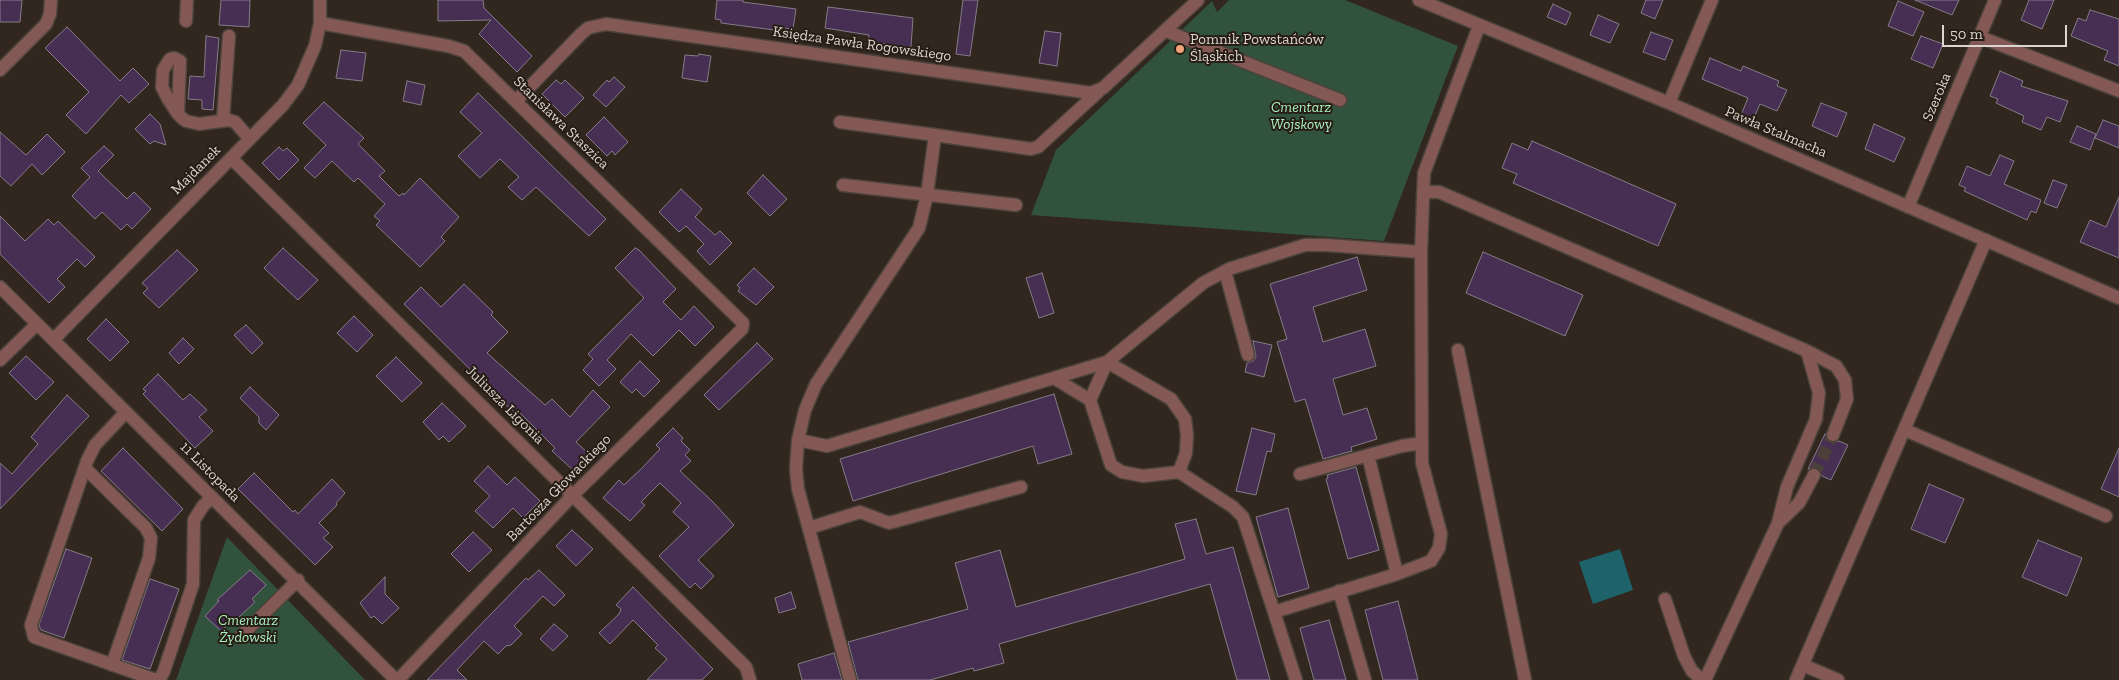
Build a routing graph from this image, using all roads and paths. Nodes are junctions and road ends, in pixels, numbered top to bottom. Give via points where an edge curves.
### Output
1 (51, 0) edge
2 (187, 0) edge
3 (320, 0) edge
4 (1198, 0) edge
5 (1419, 0) edge
6 (1712, 0) edge
7 (1995, 0) edge
8 (186, 21) dead end
9 (320, 23) junction
10 (1479, 26) junction
11 (1166, 31) junction
12 (229, 36) dead end
13 (1980, 37) junction
14 (0, 70) edge
15 (1098, 92) junction
16 (2119, 92) edge
17 (1340, 100) dead end
18 (516, 101) junction
19 (1669, 103) junction
20 (178, 114) dead end
21 (224, 120) junction
22 (840, 122) dead end
23 (936, 135) junction
24 (250, 139) junction
25 (231, 158) junction
26 (843, 185) dead end
27 (1422, 192) junction
28 (927, 195) junction
29 (1016, 205) dead end
30 (1908, 207) junction
31 (1986, 240) junction
32 (1421, 252) junction
33 (1225, 271) junction
34 (0, 287) edge
35 (2119, 298) edge
36 (741, 321) joint
37 (37, 324) junction
38 (54, 339) junction
39 (1458, 350) dead end
40 (1807, 351) junction
41 (1248, 355) dead end
42 (0, 360) edge
43 (1107, 362) junction
44 (1054, 378) junction
45 (1090, 400) junction
46 (126, 412) junction
47 (1905, 430) junction
48 (1833, 434) tunnel mouth
49 (798, 440) junction
50 (1422, 443) junction
51 (1368, 455) junction
52 (85, 468) junction
53 (1179, 472) junction
54 (1300, 474) dead end
55 (1814, 475) tunnel mouth
56 (1021, 487) dead end
57 (572, 496) junction
58 (212, 497) junction
59 (2106, 516) dead end
60 (1778, 523) junction
61 (809, 528) junction
62 (1397, 574) junction
63 (298, 580) junction
64 (1339, 591) junction
65 (1665, 599) dead end
66 (1274, 612) junction
67 (240, 637) dead end
68 (112, 665) junction
69 (1803, 665) junction
70 (397, 680) edge
71 (750, 680) edge
72 (850, 680) edge
73 (1296, 680) edge
74 (1365, 680) edge
75 (1525, 680) edge
76 (1704, 680) edge
77 (1796, 680) edge
78 (1838, 680) edge

1 - 14 street via 46,24
2 - 8 street
3 - 9 street, Majdanek
4 - 11 street
5 - 10 street, Pawła Stalmacha
6 - 19 street
7 - 13 street, Szeroka
9 - 18 street, Stanisława Staszica via 457,48 470,56
9 - 24 street, Majdanek via 315,46 298,85
10 - 19 street, Pawła Stalmacha
10 - 27 street via 1424,173
11 - 15 street
11 - 17 street
12 - 21 street
13 - 16 street
13 - 30 street, Szeroka
15 - 18 street, Księdza Pawła Rogowskiego via 1084,93 606,24 588,28
15 - 23 street via 1038,147 1031,149
18 - 36 street, Stanisława Staszica
19 - 30 street, Pawła Stalmacha
20 - 21 street via 192,123
21 - 24 street via 235,122
22 - 23 street
23 - 28 street
24 - 25 street, Majdanek
25 - 38 street, Majdanek
25 - 57 street, Juliusza Ligonia
26 - 28 street
27 - 32 street
27 - 40 street via 1439,192
28 - 29 street
28 - 49 street via 921,222 911,242 816,384 805,410
30 - 31 street, Pawła Stalmacha
31 - 35 street, Pawła Stalmacha
31 - 47 street
32 - 33 street via 1306,245
32 - 50 street
33 - 41 street
33 - 43 street via 1203,283
34 - 37 street, 11 Listopada
36 - 57 street, Bartosza Głowackiego via 742,329
37 - 38 street, 11 Listopada
37 - 42 street
38 - 46 street, 11 Listopada
39 - 75 street
40 - 48 street via 1836,366 1845,380 1847,399
40 - 60 street via 1817,379 1819,406 1787,487
43 - 44 street
43 - 45 street
43 - 53 street via 1171,399 1185,419 1188,435
44 - 45 street
44 - 49 street via 827,446
45 - 53 street via 1111,465 1122,472 1143,476
46 - 52 street via 95,445
46 - 58 street, 11 Listopada
47 - 59 street
47 - 69 street
49 - 61 street via 798,489
50 - 51 street
50 - 62 street via 1422,463 1441,534 1439,548 1431,561
51 - 54 street
51 - 62 street
52 - 68 street via 146,528 152,538 149,558
52 - 68 street via 31,632 39,641
53 - 66 street via 1243,517
55 - 60 street via 1799,503
56 - 61 street via 889,523 860,512
57 - 70 street, Bartosza Głowackiego
57 - 71 street, Juliusza Ligonia via 746,667
58 - 63 street, 11 Listopada
58 - 68 street via 194,520 193,584 162,676 153,680
60 - 76 street
61 - 72 street
62 - 64 street
63 - 67 street
63 - 70 street, 11 Listopada
64 - 66 street
64 - 74 street
65 - 76 street via 1684,656 1692,671
66 - 73 street
69 - 77 street
69 - 78 street

